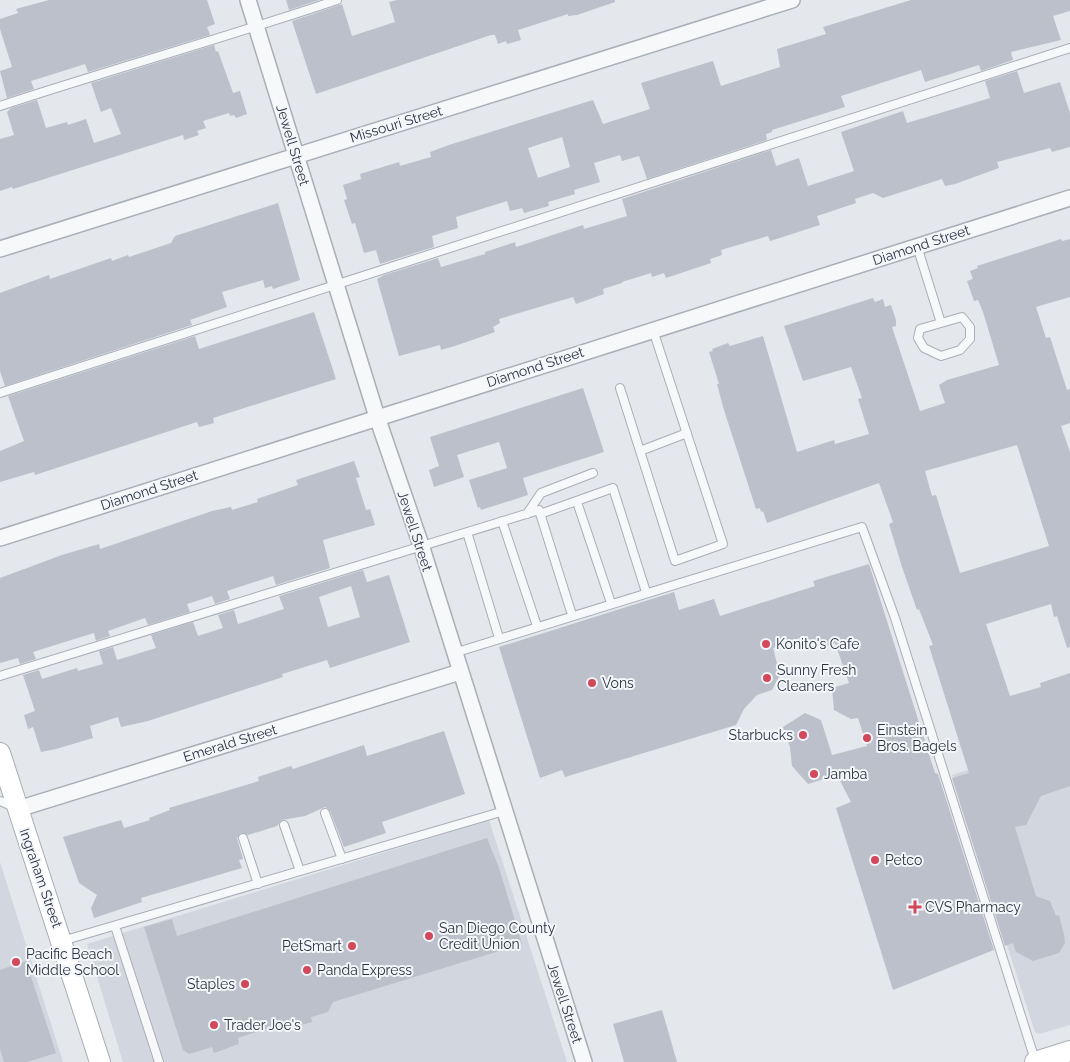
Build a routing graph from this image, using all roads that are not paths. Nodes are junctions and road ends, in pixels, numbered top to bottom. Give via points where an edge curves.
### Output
1 (248, 0) edge
2 (337, 0) edge
3 (792, 0) edge
4 (257, 27) junction
5 (1070, 48) edge
6 (0, 106) edge
7 (296, 156) junction
8 (1070, 198) edge
9 (917, 246) junction
10 (0, 249) edge
11 (337, 286) junction
12 (941, 323) junction
13 (653, 330) junction
14 (620, 388) dead end
15 (0, 393) edge
16 (377, 417) junction
17 (687, 433) junction
18 (640, 451) junction
19 (592, 473) dead end
20 (576, 502) junction
21 (539, 512) junction
22 (526, 514) junction
23 (502, 521) junction
24 (467, 532) junction
25 (0, 538) edge
26 (420, 545) junction
27 (646, 592) junction
28 (611, 603) junction
29 (572, 615) junction
30 (537, 626) junction
31 (499, 638) junction
32 (454, 653) junction
33 (460, 672) junction
34 (0, 676) edge
35 (0, 753) edge
36 (0, 801) edge
37 (18, 809) junction
38 (504, 811) junction
39 (325, 813) dead end
40 (284, 825) dead end
41 (243, 838) dead end
42 (342, 859) junction
43 (300, 872) junction
44 (258, 884) junction
45 (115, 926) junction
46 (62, 941) junction
47 (1061, 1056) edge
48 (100, 1062) edge
49 (159, 1062) edge
50 (584, 1062) edge
51 (1035, 1062) edge

1 - 4 street, Jewell Street
2 - 4 lane
3 - 7 street, Missouri Street
4 - 6 lane
4 - 7 street, Jewell Street
5 - 11 lane
7 - 10 street, Missouri Street
7 - 11 street, Jewell Street
8 - 9 street, Diamond Street
9 - 12 lane
9 - 13 street, Diamond Street
11 - 15 lane
11 - 16 street, Jewell Street
12 - 12 lane via 962,317 970,327 970,339 960,350 941,356 924,348 918,338 920,329
13 - 16 street, Diamond Street
13 - 17 lane
14 - 18 lane
16 - 25 street, Diamond Street
16 - 26 street, Jewell Street
17 - 18 lane
17 - 18 lane via 723,544 675,561
19 - 22 lane via 541,494
20 - 21 lane
20 - 27 lane via 613,488
20 - 28 lane
21 - 22 lane
21 - 29 lane
22 - 23 lane
23 - 24 lane
23 - 30 lane
24 - 26 lane
24 - 31 lane
26 - 32 street, Jewell Street
26 - 34 lane
27 - 28 lane
27 - 51 lane via 862,527 895,618
28 - 29 lane
29 - 30 lane
30 - 31 lane
31 - 32 lane
32 - 33 street, Jewell Street
33 - 37 street, Emerald Street
33 - 38 street, Jewell Street
35 - 37 main road, Ingraham Street
36 - 37 lane
37 - 46 main road, Ingraham Street
38 - 42 lane
38 - 50 street, Jewell Street
39 - 42 lane
40 - 43 lane
41 - 44 lane
42 - 43 lane
43 - 44 lane
44 - 45 lane
45 - 46 lane
45 - 49 lane
46 - 48 main road, Ingraham Street
47 - 51 main road

